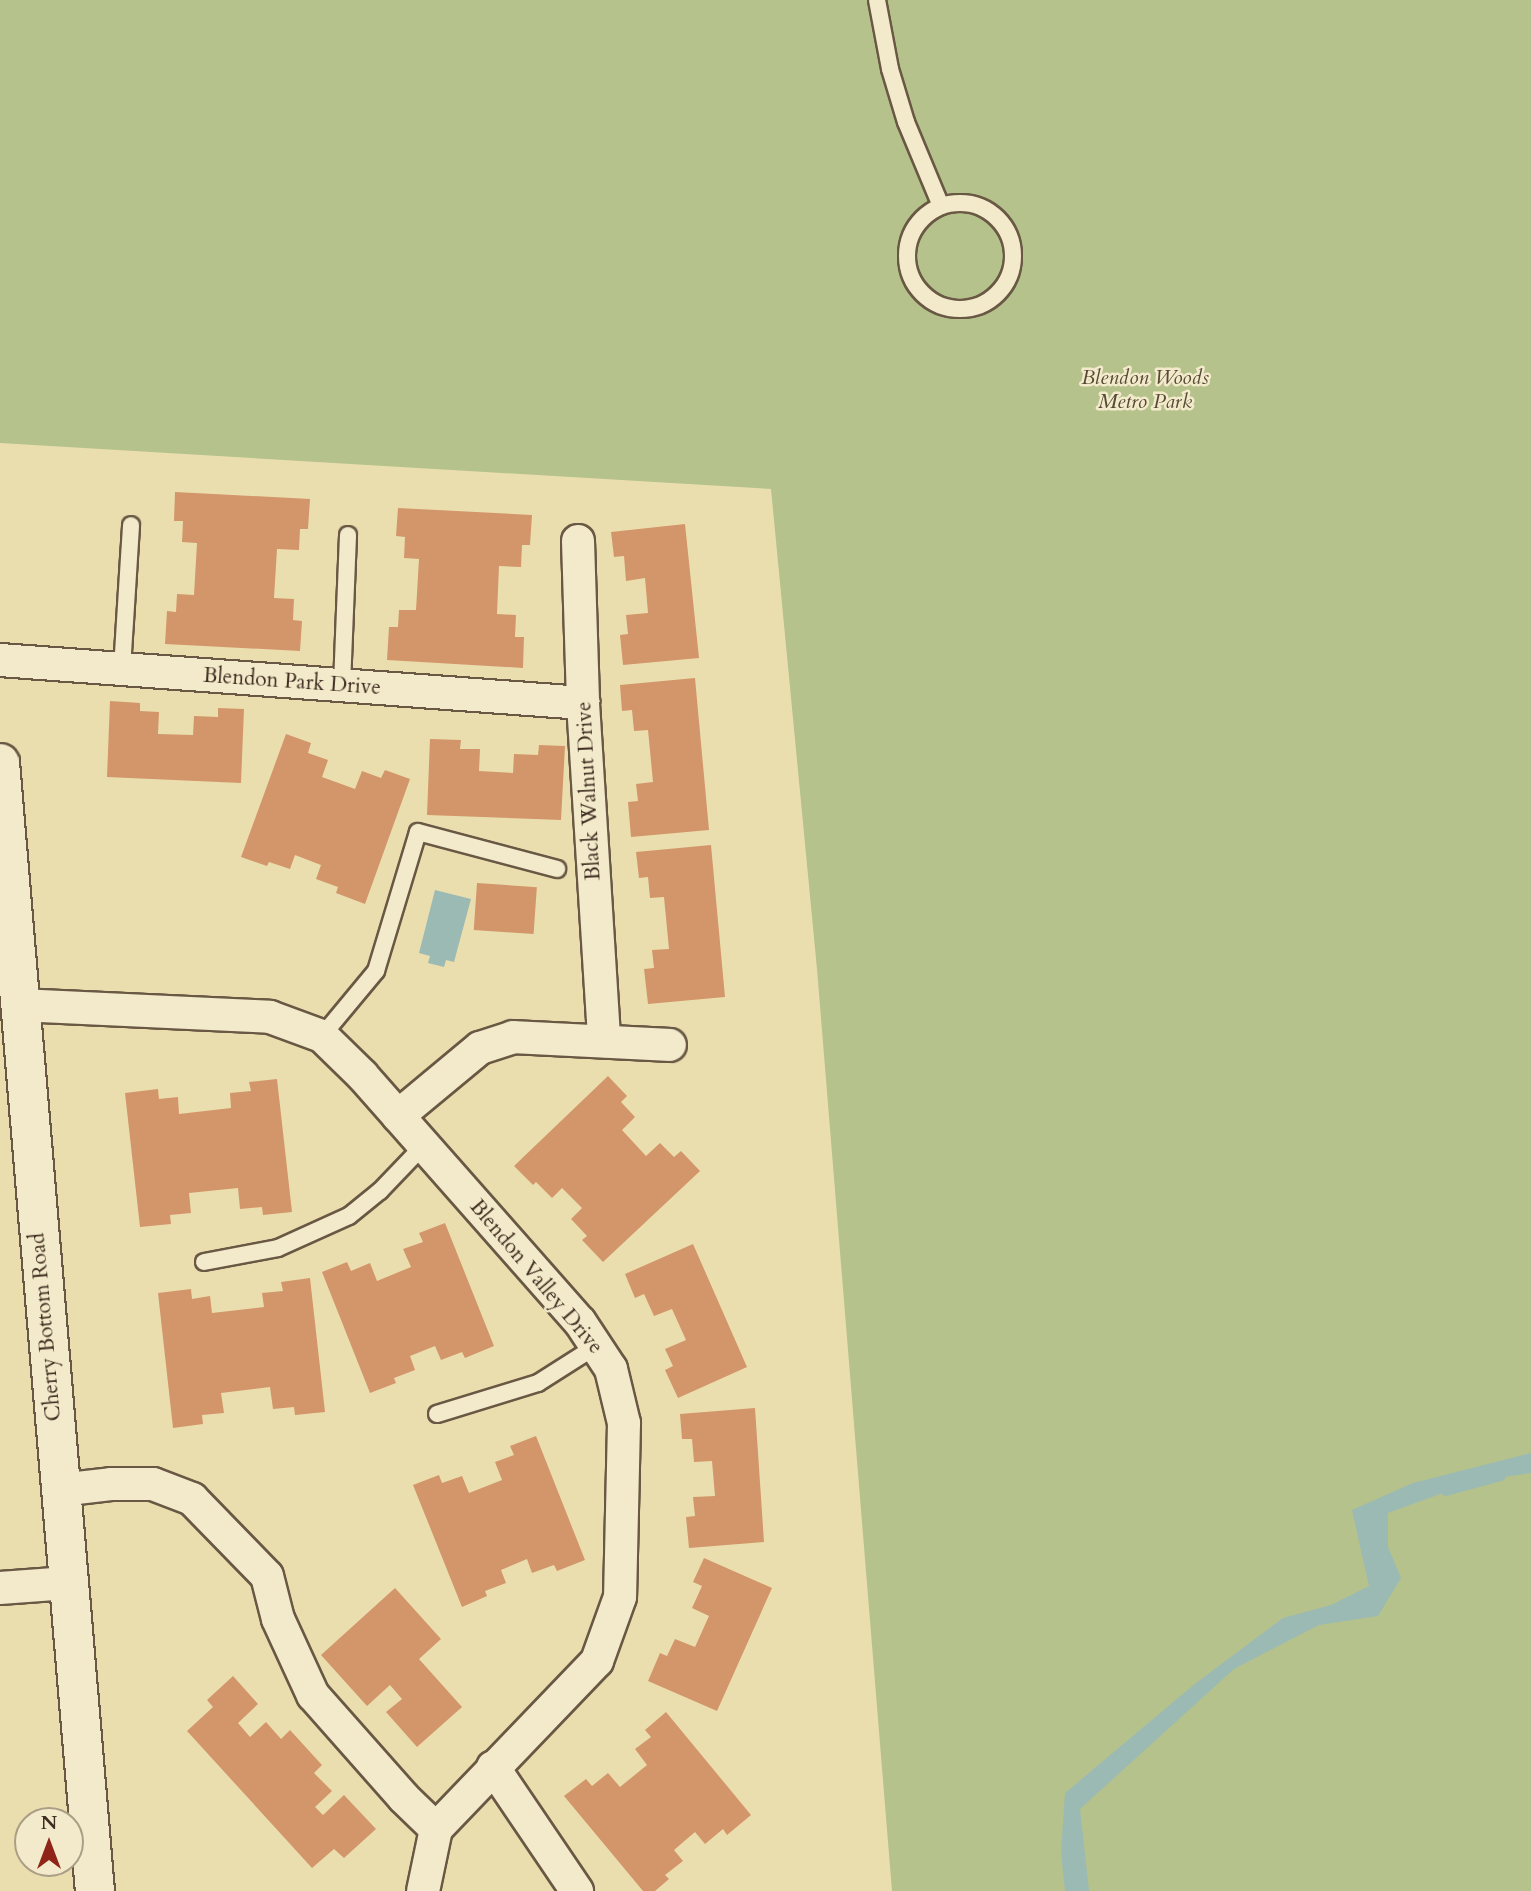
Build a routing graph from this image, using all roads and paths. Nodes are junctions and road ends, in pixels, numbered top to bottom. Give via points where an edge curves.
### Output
1 (877, 0) edge
2 (940, 206) junction
3 (131, 525) dead end
4 (348, 535) dead end
5 (578, 541) dead end
6 (0, 660) edge
7 (122, 669) junction
8 (342, 685) junction
9 (583, 703) junction
10 (0, 762) edge
11 (557, 869) dead end
12 (19, 1005) junction
13 (322, 1036) junction
14 (604, 1041) junction
15 (670, 1045) dead end
16 (398, 1115) junction
17 (424, 1145) junction
18 (204, 1262) dead end
19 (596, 1346) junction
20 (437, 1413) dead end
21 (60, 1490) junction
22 (68, 1583) junction
23 (0, 1588) edge
24 (493, 1768) junction
25 (436, 1829) junction
26 (95, 1891) edge
27 (423, 1891) edge
28 (577, 1891) edge

1 - 2 lane via 906,122
2 - 2 lane via 913,230 907,266 926,297 942,306 979,306 1006,282 1012,265 1006,229 977,206
3 - 7 lane
4 - 8 lane
5 - 9 street, Black Walnut Drive
6 - 7 street, Blendon Park Drive
7 - 8 street, Blendon Park Drive
8 - 9 street, Blendon Park Drive
9 - 14 street, Black Walnut Drive
10 - 12 main road, Cherry Bottom Road
11 - 13 lane via 418,832 376,971
12 - 13 street, Blendon Valley Drive via 270,1017
12 - 21 main road, Cherry Bottom Road
13 - 16 street, Blendon Valley Drive
14 - 15 street
14 - 16 street via 513,1037 480,1048
16 - 17 street, Blendon Valley Drive
17 - 18 lane via 380,1191 337,1223 278,1248
17 - 19 street, Blendon Valley Drive
19 - 20 lane via 538,1383
19 - 24 street, Blendon Valley Drive via 611,1369 624,1423 620,1597 597,1661
21 - 22 main road, Cherry Bottom Road
21 - 25 street via 153,1484 192,1499 267,1576 278,1619 313,1695
22 - 23 street
22 - 26 main road, Cherry Bottom Road
24 - 25 street, Blendon Valley Drive
24 - 28 street
25 - 27 street

